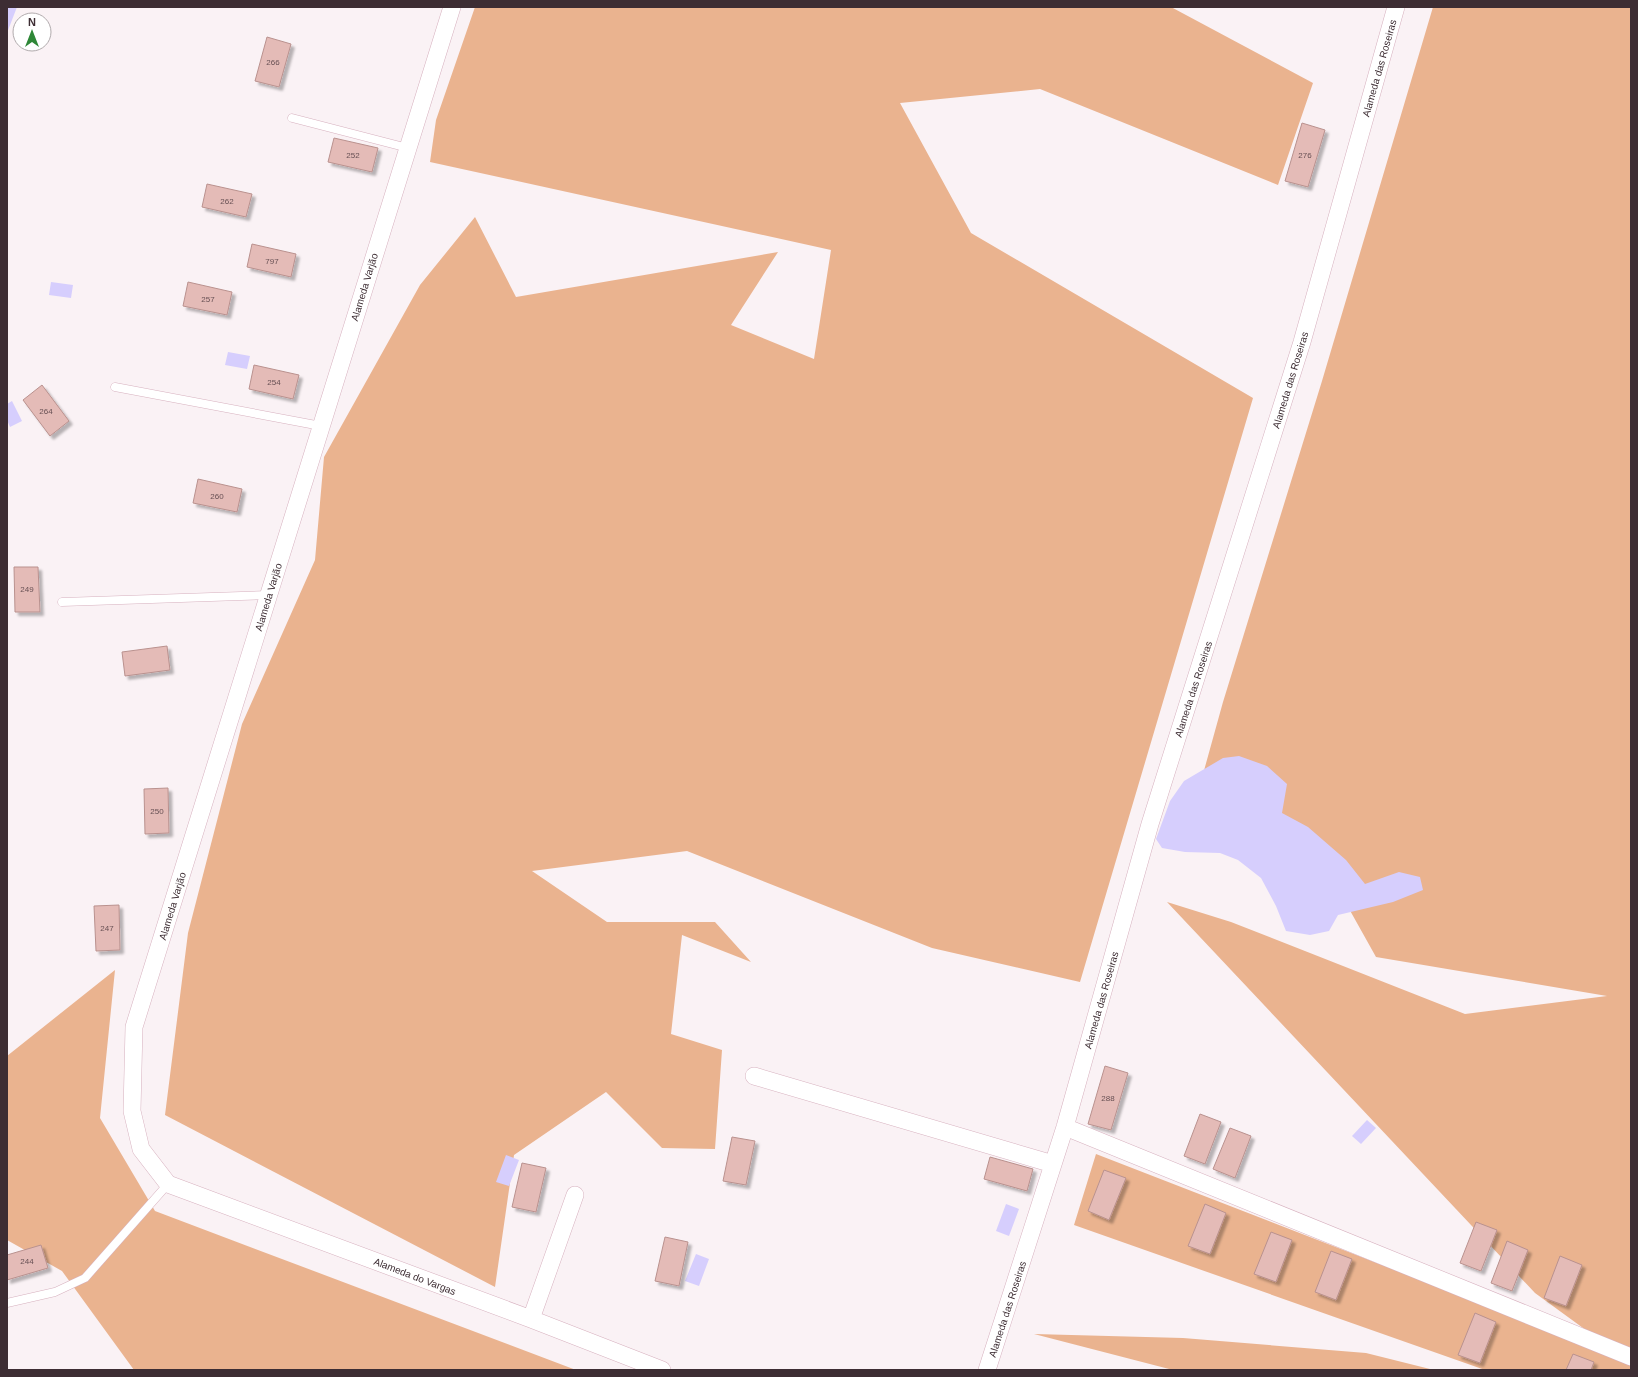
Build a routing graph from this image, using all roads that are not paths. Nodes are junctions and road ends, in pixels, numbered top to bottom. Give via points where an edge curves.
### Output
1 (452, 7) edge
2 (1396, 7) edge
3 (292, 118) dead end
4 (408, 148) junction
5 (115, 387) dead end
6 (321, 426) junction
7 (269, 595) junction
8 (62, 602) dead end
9 (754, 1076) dead end
10 (1065, 1127) junction
11 (1054, 1164) junction
12 (168, 1184) junction
13 (575, 1195) dead end
14 (7, 1303) edge
15 (531, 1319) junction
16 (1631, 1357) edge
17 (662, 1370) edge
18 (987, 1370) edge

1 - 4 street, Alameda Varjão
2 - 10 street, Alameda das Roseiras via 1302,342 1150,824
3 - 4 lane
4 - 6 street, Alameda Varjão
5 - 6 lane
6 - 7 street, Alameda Varjão
7 - 8 lane
7 - 12 street, Alameda Varjão via 134,1027 132,1111 141,1149
9 - 11 street
10 - 11 street, Alameda das Roseiras
10 - 16 street
11 - 18 street, Alameda das Roseiras
12 - 14 lane via 86,1278 55,1292
12 - 15 street, Alameda do Vargas
13 - 15 street
15 - 17 street, Alameda do Vargas

